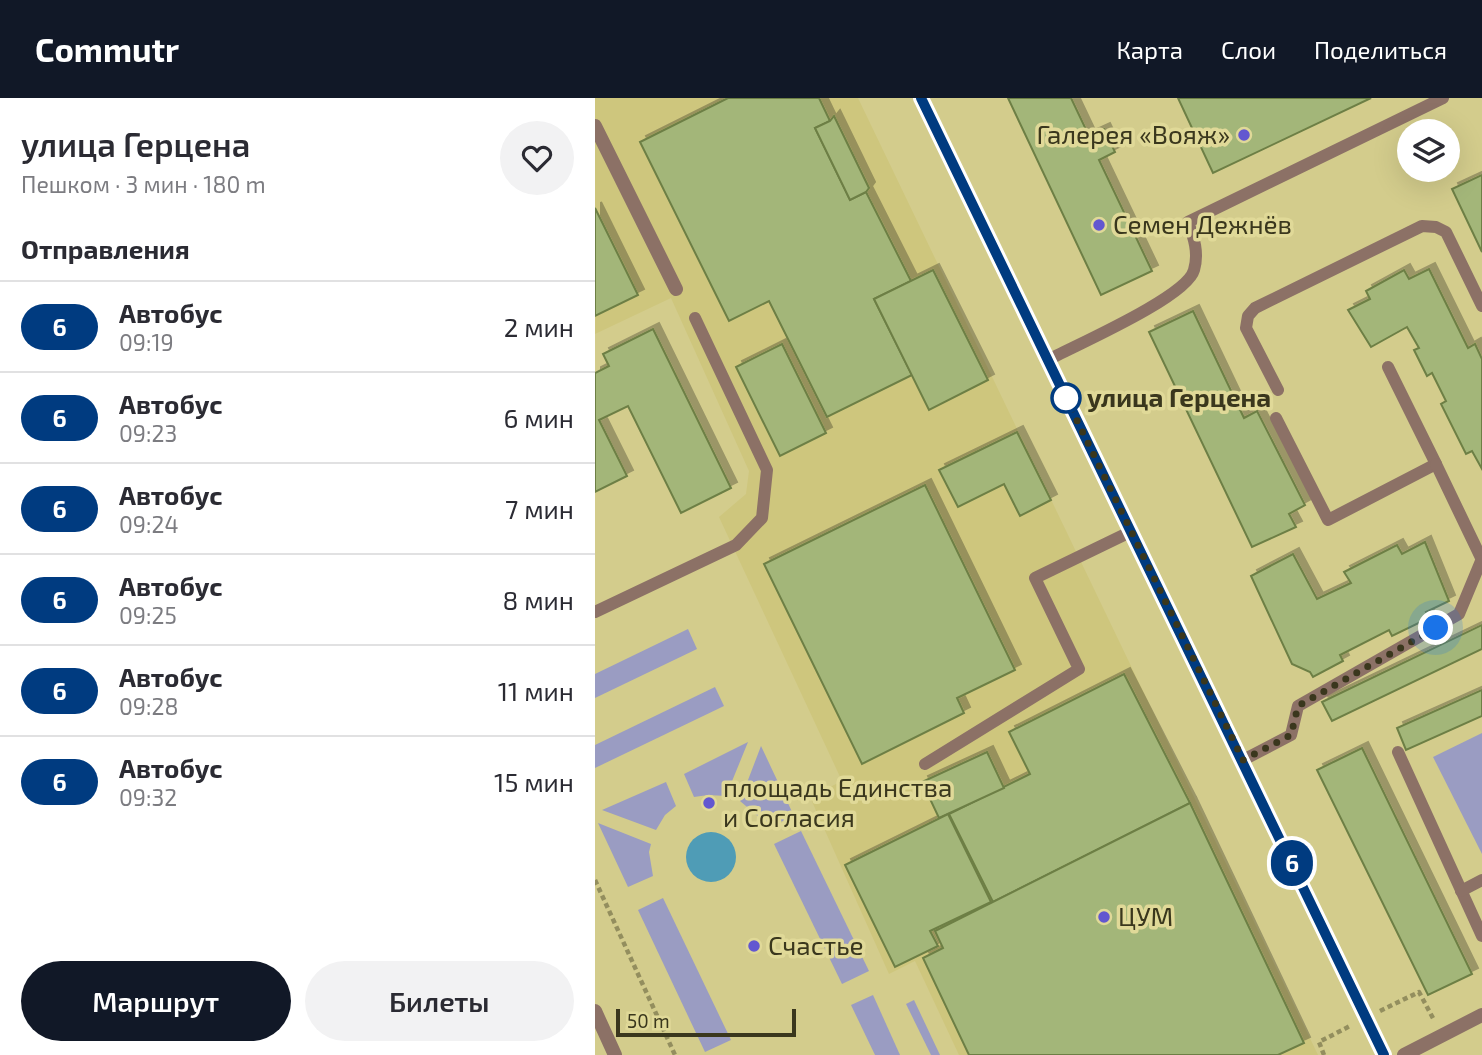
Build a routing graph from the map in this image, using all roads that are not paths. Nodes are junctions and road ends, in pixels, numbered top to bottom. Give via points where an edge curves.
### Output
1 (921, 98) edge
2 (1443, 98) edge
3 (595, 126) edge
4 (676, 289) dead end
5 (1482, 306) edge
6 (695, 318) dead end
7 (1048, 360) junction
8 (1388, 367) dead end
9 (1278, 390) dead end
10 (1276, 418) dead end
11 (1436, 464) junction
12 (1130, 532) junction
13 (1482, 560) edge
14 (595, 612) edge
15 (1398, 752) dead end
16 (1243, 760) junction
17 (925, 764) dead end
18 (1482, 880) edge
19 (1461, 891) junction
20 (1482, 936) edge
21 (595, 1011) edge
22 (1482, 1015) edge
23 (615, 1055) edge
24 (1384, 1055) edge
25 (1404, 1055) edge

1 - 7 street
2 - 7 lane via 1188,222 1196,243 1194,272 1182,287
3 - 4 street
5 - 9 lane via 1446,232 1422,226 1255,308 1246,328
6 - 14 lane via 767,470 762,519 736,545
7 - 12 street
8 - 11 lane
10 - 11 lane via 1328,520
11 - 13 lane
12 - 16 street
12 - 17 lane via 1035,578 1079,669
13 - 16 lane via 1459,614 1298,706 1291,735
15 - 19 lane
16 - 24 street
18 - 19 lane
19 - 20 lane
21 - 23 street
22 - 25 street

